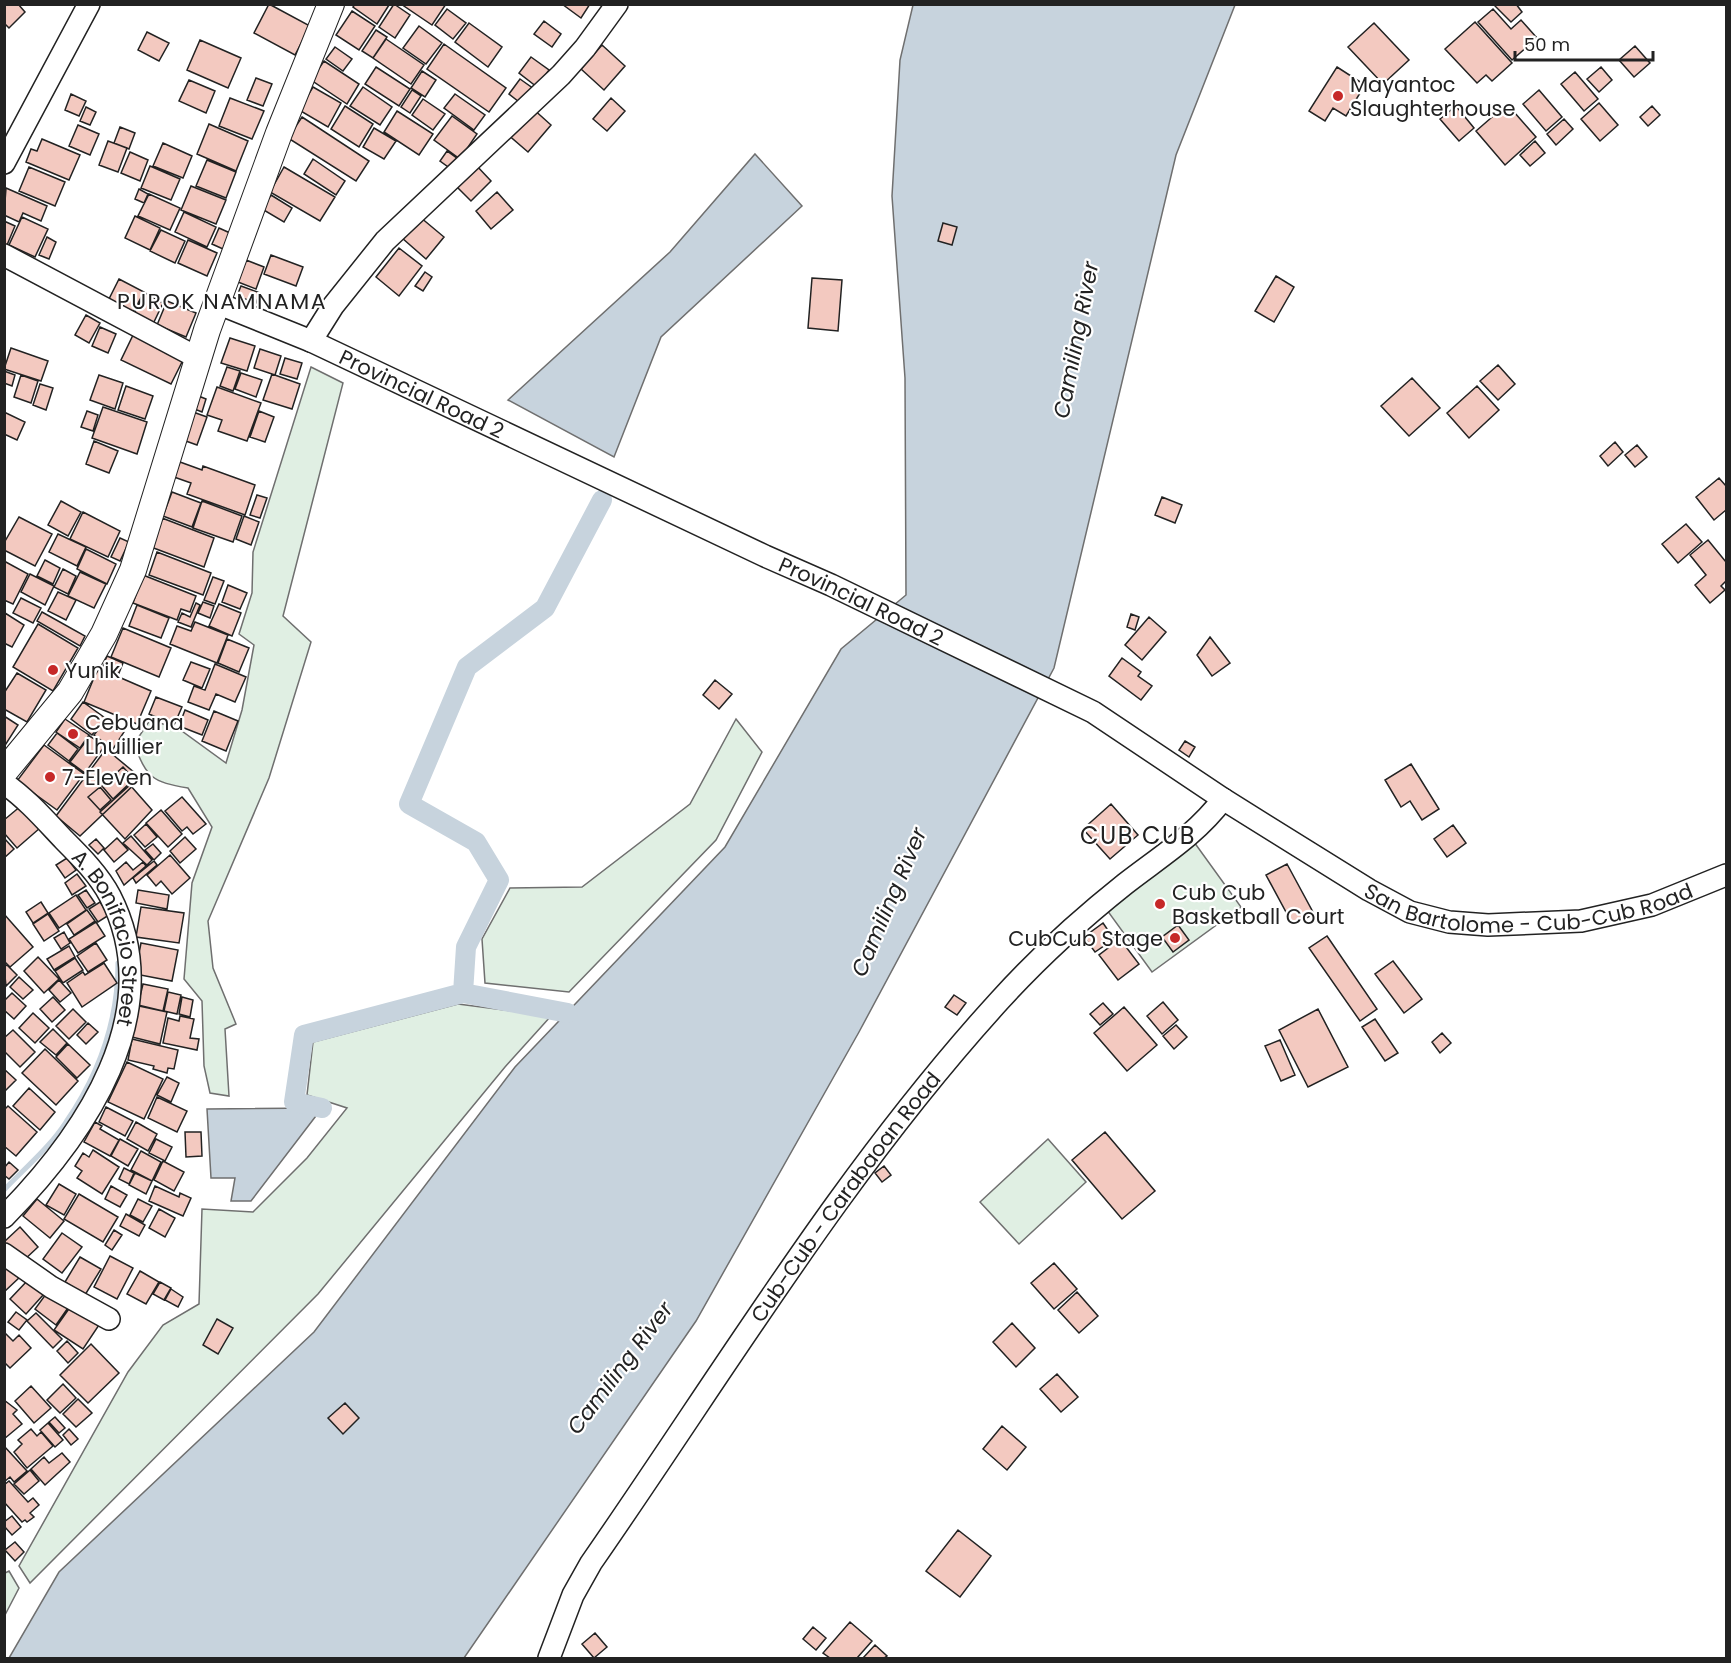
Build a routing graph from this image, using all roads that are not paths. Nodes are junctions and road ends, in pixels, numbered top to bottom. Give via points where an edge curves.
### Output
1 (89, 4) edge
2 (332, 4) edge
3 (617, 4) edge
4 (4, 164) edge
5 (4, 255) edge
6 (217, 303) junction
7 (311, 341) junction
8 (198, 358) junction
9 (1093, 712) joint
10 (8, 785) edge
11 (1223, 799) junction
12 (1726, 875) edge
13 (4, 1217) edge
14 (4, 1254) edge
15 (110, 1319) dead end
16 (549, 1659) edge

1 - 4 street
2 - 6 main road via 279,133
3 - 7 street via 561,75 385,242 333,306
5 - 8 street
6 - 7 street, Provincial Road 2
6 - 8 main road
7 - 9 street, Provincial Road 2
8 - 10 main road via 148,526 114,614 61,706
9 - 11 street, San Bartolome - Cub-Cub Road
10 - 13 street, A. Bonifacio Street via 88,865 110,896 128,951 130,995 120,1043 96,1100 56,1159
11 - 12 street, San Bartolome - Cub-Cub Road via 1369,890 1410,912 1449,922 1488,925 1581,921 1652,905
11 - 16 street, Cub-Cub - Carabaoan Road via 1194,833 1107,899 1029,969 958,1048 879,1146 790,1268 591,1563 573,1595
14 - 15 street via 51,1287

